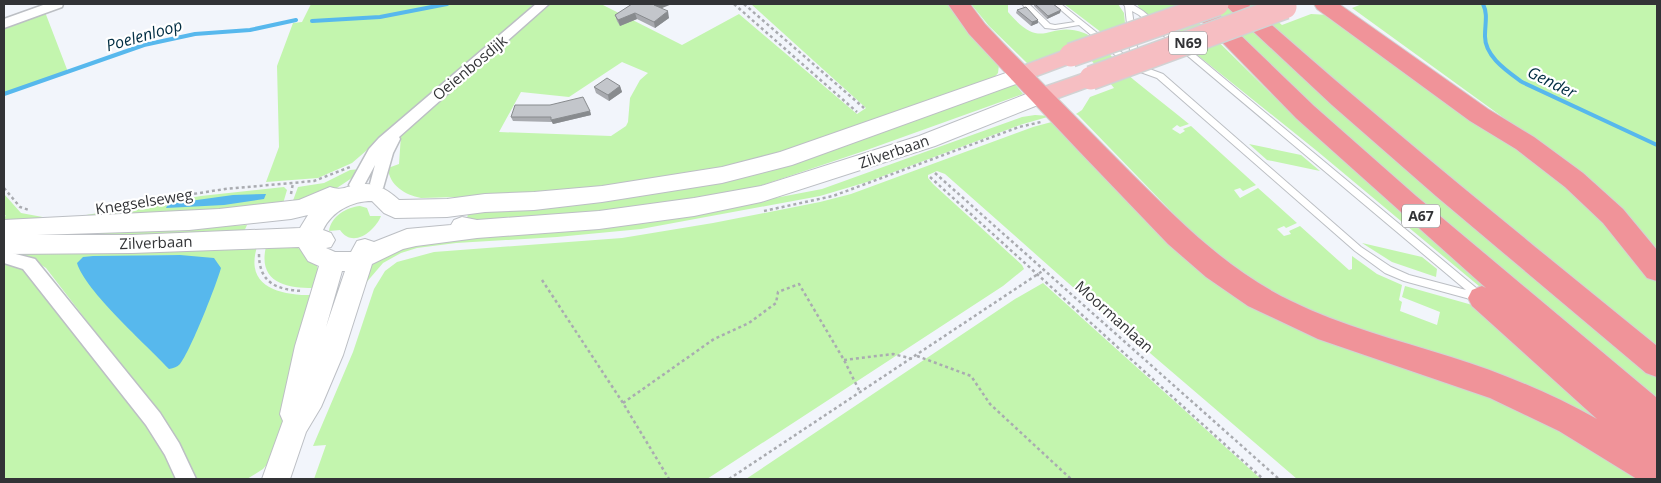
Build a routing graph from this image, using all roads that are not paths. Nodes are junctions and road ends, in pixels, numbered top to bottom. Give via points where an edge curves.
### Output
1 (57, 4) edge
2 (543, 4) edge
3 (959, 4) edge
4 (1026, 4) edge
5 (1057, 4) edge
6 (1128, 4) edge
7 (1196, 4) edge
8 (1217, 4) edge
9 (1235, 4) edge
10 (1325, 4) edge
11 (1289, 5) edge
12 (1081, 23) junction
13 (4, 24) edge
14 (1135, 67) junction
15 (1020, 75) junction
16 (1041, 96) junction
17 (396, 132) junction
18 (358, 183) junction
19 (403, 206) junction
20 (317, 210) junction
21 (4, 229) edge
22 (309, 238) junction
23 (390, 238) junction
24 (4, 245) edge
25 (363, 254) junction
26 (4, 257) edge
27 (333, 261) junction
28 (1657, 270) edge
29 (1482, 298) junction
30 (1657, 364) edge
31 (1657, 417) edge
32 (294, 428) junction
33 (1657, 452) edge
34 (1657, 474) edge
35 (186, 479) edge
36 (276, 479) edge

1 - 13 street
2 - 17 street, Oeienbosdijk
3 - 15 highway via 977,29
4 - 12 lane via 1048,26 1055,28
5 - 12 lane, A67
6 - 14 lane, A67
6 - 29 lane, A67
7 - 31 highway, A67 via 1341,145
8 - 15 main road, Zilverbaan / N69, bridge
9 - 30 highway, A67 via 1445,189
10 - 28 highway via 1574,180 1613,216
11 - 16 main road, Zilverbaan / N69, bridge
12 - 14 lane, A67
14 - 29 lane, A67 via 1160,76 1358,249 1388,270 1428,285
15 - 16 highway
15 - 19 main road, Zilverbaan via 784,159 722,175 534,201 466,207
16 - 23 main road, Zilverbaan via 927,141 761,194 599,220
16 - 34 highway via 1178,237 1220,273 1252,294 1312,322 1480,380 1541,406 1602,438
17 - 18 street, Oeienbosdijk via 386,153
17 - 18 street, Oeienbosdijk via 374,153
18 - 19 main road via 385,199 391,207
18 - 20 main road via 334,202
19 - 23 main road
20 - 21 main road, Zilverbaan via 300,217 55,224
20 - 22 main road
22 - 24 main road, Zilverbaan
22 - 25 main road via 321,238 336,251
22 - 27 main road via 314,251
23 - 25 main road, Zilverbaan
25 - 27 main road
25 - 32 main road via 330,355
26 - 35 street via 29,264 153,419 172,448
27 - 32 main road via 308,346 294,407
29 - 33 highway, A67
32 - 36 main road

